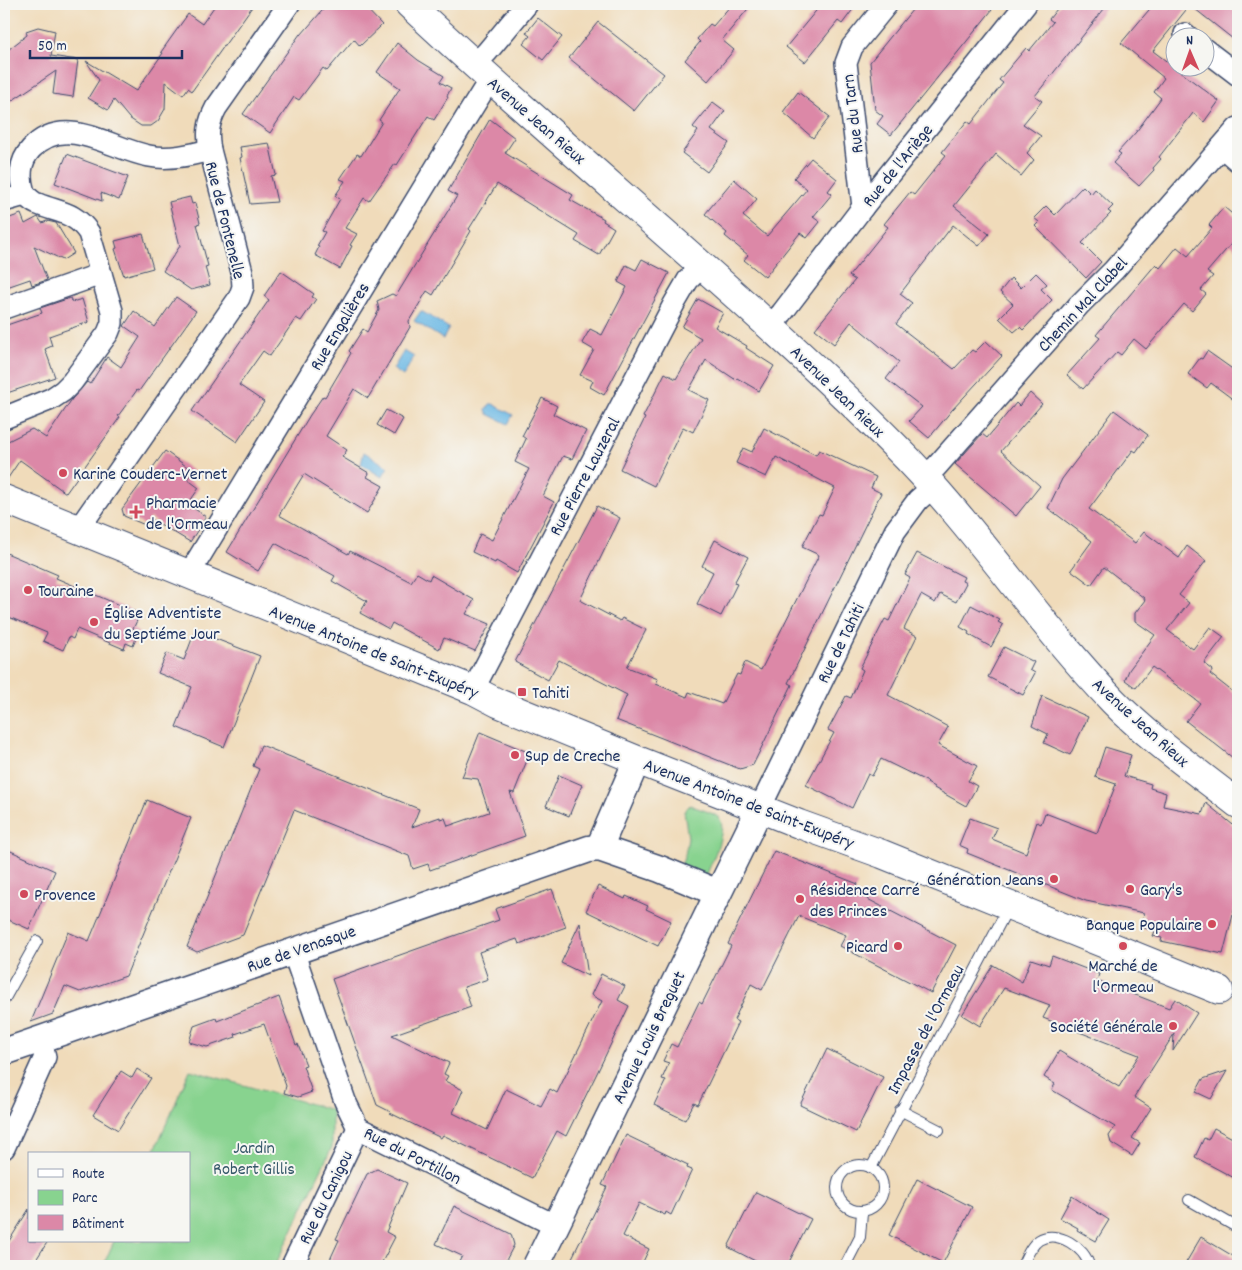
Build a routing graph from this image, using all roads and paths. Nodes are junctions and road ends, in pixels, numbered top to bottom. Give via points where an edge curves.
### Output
1 (289, 4) edge
2 (409, 4) edge
3 (527, 4) edge
4 (887, 4) edge
5 (1026, 4) edge
6 (1214, 57) edge
7 (483, 72) junction
8 (1238, 75) edge
9 (1238, 128) edge
10 (1222, 147) junction
11 (210, 150) junction
12 (1238, 161) edge
13 (25, 195) junction
14 (4, 201) edge
15 (863, 207) junction
16 (702, 266) junction
17 (102, 274) junction
18 (4, 308) edge
19 (770, 326) junction
20 (4, 418) edge
21 (928, 482) junction
22 (4, 499) edge
23 (79, 530) junction
24 (189, 574) junction
25 (472, 690) junction
26 (637, 760) junction
27 (1238, 804) edge
28 (760, 808) junction
29 (599, 848) junction
30 (718, 893) junction
31 (1009, 905) junction
32 (37, 941) dead end
33 (293, 951) junction
34 (1219, 990) dead end
35 (4, 1000) edge
36 (41, 1040) junction
37 (4, 1052) edge
38 (900, 1110) junction
39 (358, 1128) junction
40 (938, 1130) dead end
41 (4, 1148) edge
42 (871, 1168) junction
43 (1189, 1200) dead end
44 (862, 1212) junction
45 (556, 1226) junction
46 (1238, 1228) edge
47 (292, 1266) edge
48 (536, 1266) edge
49 (845, 1266) edge
50 (1022, 1266) edge
51 (1089, 1266) edge

1 - 11 street, Rue de Fontenelle via 216,108 207,136
2 - 7 main road, Avenue Jean Rieux
3 - 7 street, Rue Engalières via 488,52
4 - 15 street, Rue du Tarn via 852,47 846,63
5 - 15 street, Rue de l'Ariège
6 - 8 street
7 - 16 main road, Avenue Jean Rieux
7 - 24 street, Rue Engalières via 484,89
9 - 10 street, Chemin Mal Clabel
10 - 12 street
10 - 21 street, Chemin Mal Clabel via 936,467
11 - 13 street via 190,156 149,156 78,134 50,134 39,140 26,155 21,171
11 - 23 street, Rue de Fontenelle via 242,272 243,287 239,298
13 - 14 street
13 - 17 street via 36,204 61,211 84,224
15 - 19 street, Rue de l'Ariège
16 - 19 main road, Avenue Jean Rieux
16 - 25 street, Rue Pierre Lauzeral via 688,280 674,304
17 - 18 street
17 - 20 street via 112,311 108,333 63,392
19 - 21 main road, Avenue Jean Rieux
21 - 27 main road, Avenue Jean Rieux via 1115,703
21 - 28 street, Rue de Tahiti via 895,531
22 - 23 main road, Avenue Antoine de Saint-Exupéry
23 - 24 main road, Avenue Antoine de Saint-Exupéry
24 - 25 main road, Avenue Antoine de Saint-Exupéry
25 - 26 main road, Avenue Antoine de Saint-Exupéry
26 - 28 main road, Avenue Antoine de Saint-Exupéry
26 - 29 street
28 - 30 street, Avenue Louis Breguet
28 - 31 main road, Avenue Antoine de Saint-Exupéry
29 - 30 street
29 - 33 street, Rue de Venasque via 582,851
30 - 45 street, Avenue Louis Breguet
31 - 34 main road, Avenue Antoine de Saint-Exupéry
31 - 38 lane, Impasse de l'Ormeau
32 - 35 lane
33 - 36 street, Rue de Venasque
33 - 39 street, Rue du Portillon
36 - 37 street, Rue de Venasque
36 - 41 street via 45,1057
38 - 40 lane
38 - 42 lane, Impasse de l'Ormeau
39 - 45 street, Rue du Portillon
39 - 47 street, Rue du Canigou
42 - 44 lane via 880,1177 883,1187 881,1198 874,1207
42 - 44 lane via 858,1165 845,1170 838,1179 836,1189 840,1200 850,1210
43 - 46 lane
44 - 49 lane via 860,1237
45 - 48 street, Avenue Louis Breguet
50 - 51 lane via 1036,1242 1057,1236 1084,1254

